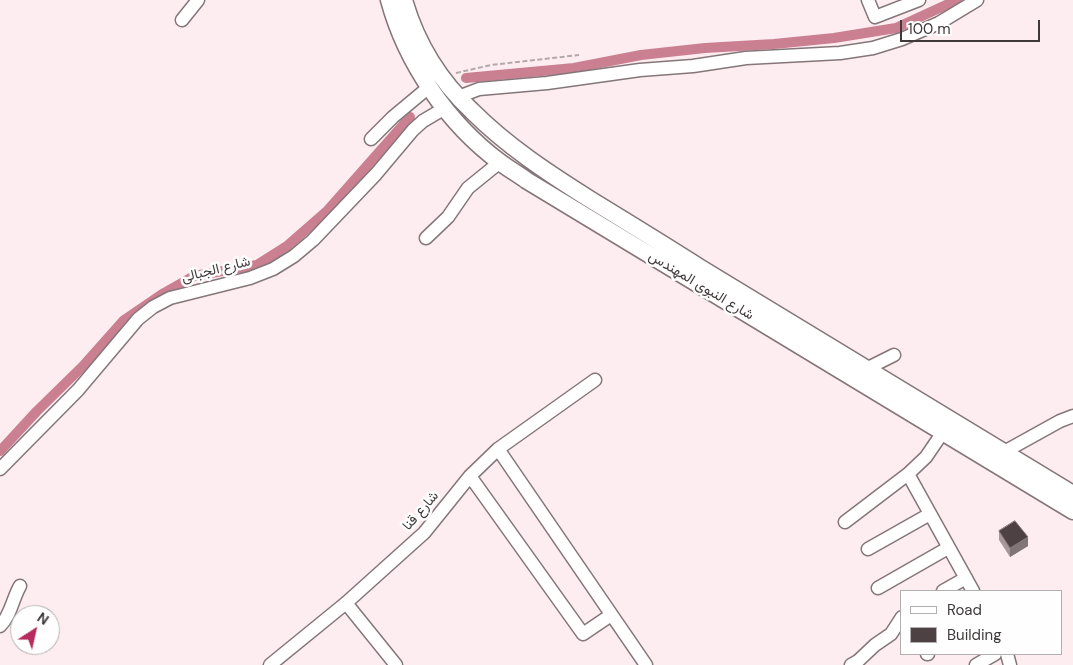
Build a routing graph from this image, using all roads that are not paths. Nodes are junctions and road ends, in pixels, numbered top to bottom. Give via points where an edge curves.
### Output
1 (198, 0) edge
2 (390, 0) edge
3 (404, 0) edge
4 (868, 0) edge
5 (919, 0) edge
6 (977, 0) edge
7 (182, 20) dead end
8 (436, 82) junction
9 (458, 97) junction
10 (445, 108) junction
11 (371, 139) dead end
12 (500, 162) junction
13 (618, 226) junction
14 (426, 238) dead end
15 (641, 240) junction
16 (894, 355) dead end
17 (866, 369) junction
18 (595, 380) dead end
19 (1073, 416) edge
20 (943, 432) junction
21 (498, 449) junction
22 (1004, 452) junction
23 (0, 469) edge
24 (908, 474) junction
25 (470, 476) junction
26 (1073, 494) edge
27 (1073, 511) edge
28 (930, 514) junction
29 (845, 522) dead end
30 (948, 548) junction
31 (868, 550) dead end
32 (966, 578) junction
33 (20, 586) dead end
34 (878, 588) dead end
35 (945, 590) edge
36 (972, 590) edge
37 (346, 603) junction
38 (611, 615) junction
39 (900, 620) edge
40 (0, 626) edge
41 (993, 655) edge
42 (270, 665) edge
43 (396, 665) edge
44 (646, 665) edge
45 (851, 665) edge
46 (976, 665) edge

1 - 7 street
2 - 8 main road, شارع النبوى المهندس via 408,51
3 - 8 main road, شارع النبوى المهندس
4 - 5 street via 875,18
6 - 9 street via 939,23 873,48 746,58 479,89
8 - 9 main road, شارع النبوى المهندس
8 - 10 main road, شارع النبوى المهندس
8 - 11 street
9 - 13 main road, شارع النبوى المهندس via 511,146
10 - 12 main road, شارع النبوى المهندس
10 - 23 street, شارع الجبالى via 418,125 313,240 289,260 250,278 170,298 145,313 78,390
12 - 13 main road, شارع النبوى المهندس via 526,180
12 - 14 street via 468,188 448,216
13 - 15 main road, شارع النبوى المهندس
15 - 17 main road, شارع النبوى المهندس
15 - 20 main road, شارع النبوى المهندس
16 - 17 street
17 - 22 main road, شارع النبوى المهندس
18 - 21 street, شارع قنا
19 - 22 street
20 - 24 street
20 - 27 main road, شارع النبوى المهندس
21 - 25 street, شارع قنا
21 - 38 street
22 - 26 main road, شارع النبوى المهندس
24 - 28 street
24 - 29 street
25 - 37 street, شارع قنا via 420,537
25 - 38 street via 583,634
28 - 30 street
28 - 31 street
30 - 32 street
30 - 34 street
32 - 35 street
32 - 36 street
33 - 40 street via 9,614
37 - 42 street, شارع قنا
37 - 43 street
38 - 44 street
39 - 45 street via 891,634
41 - 46 street

